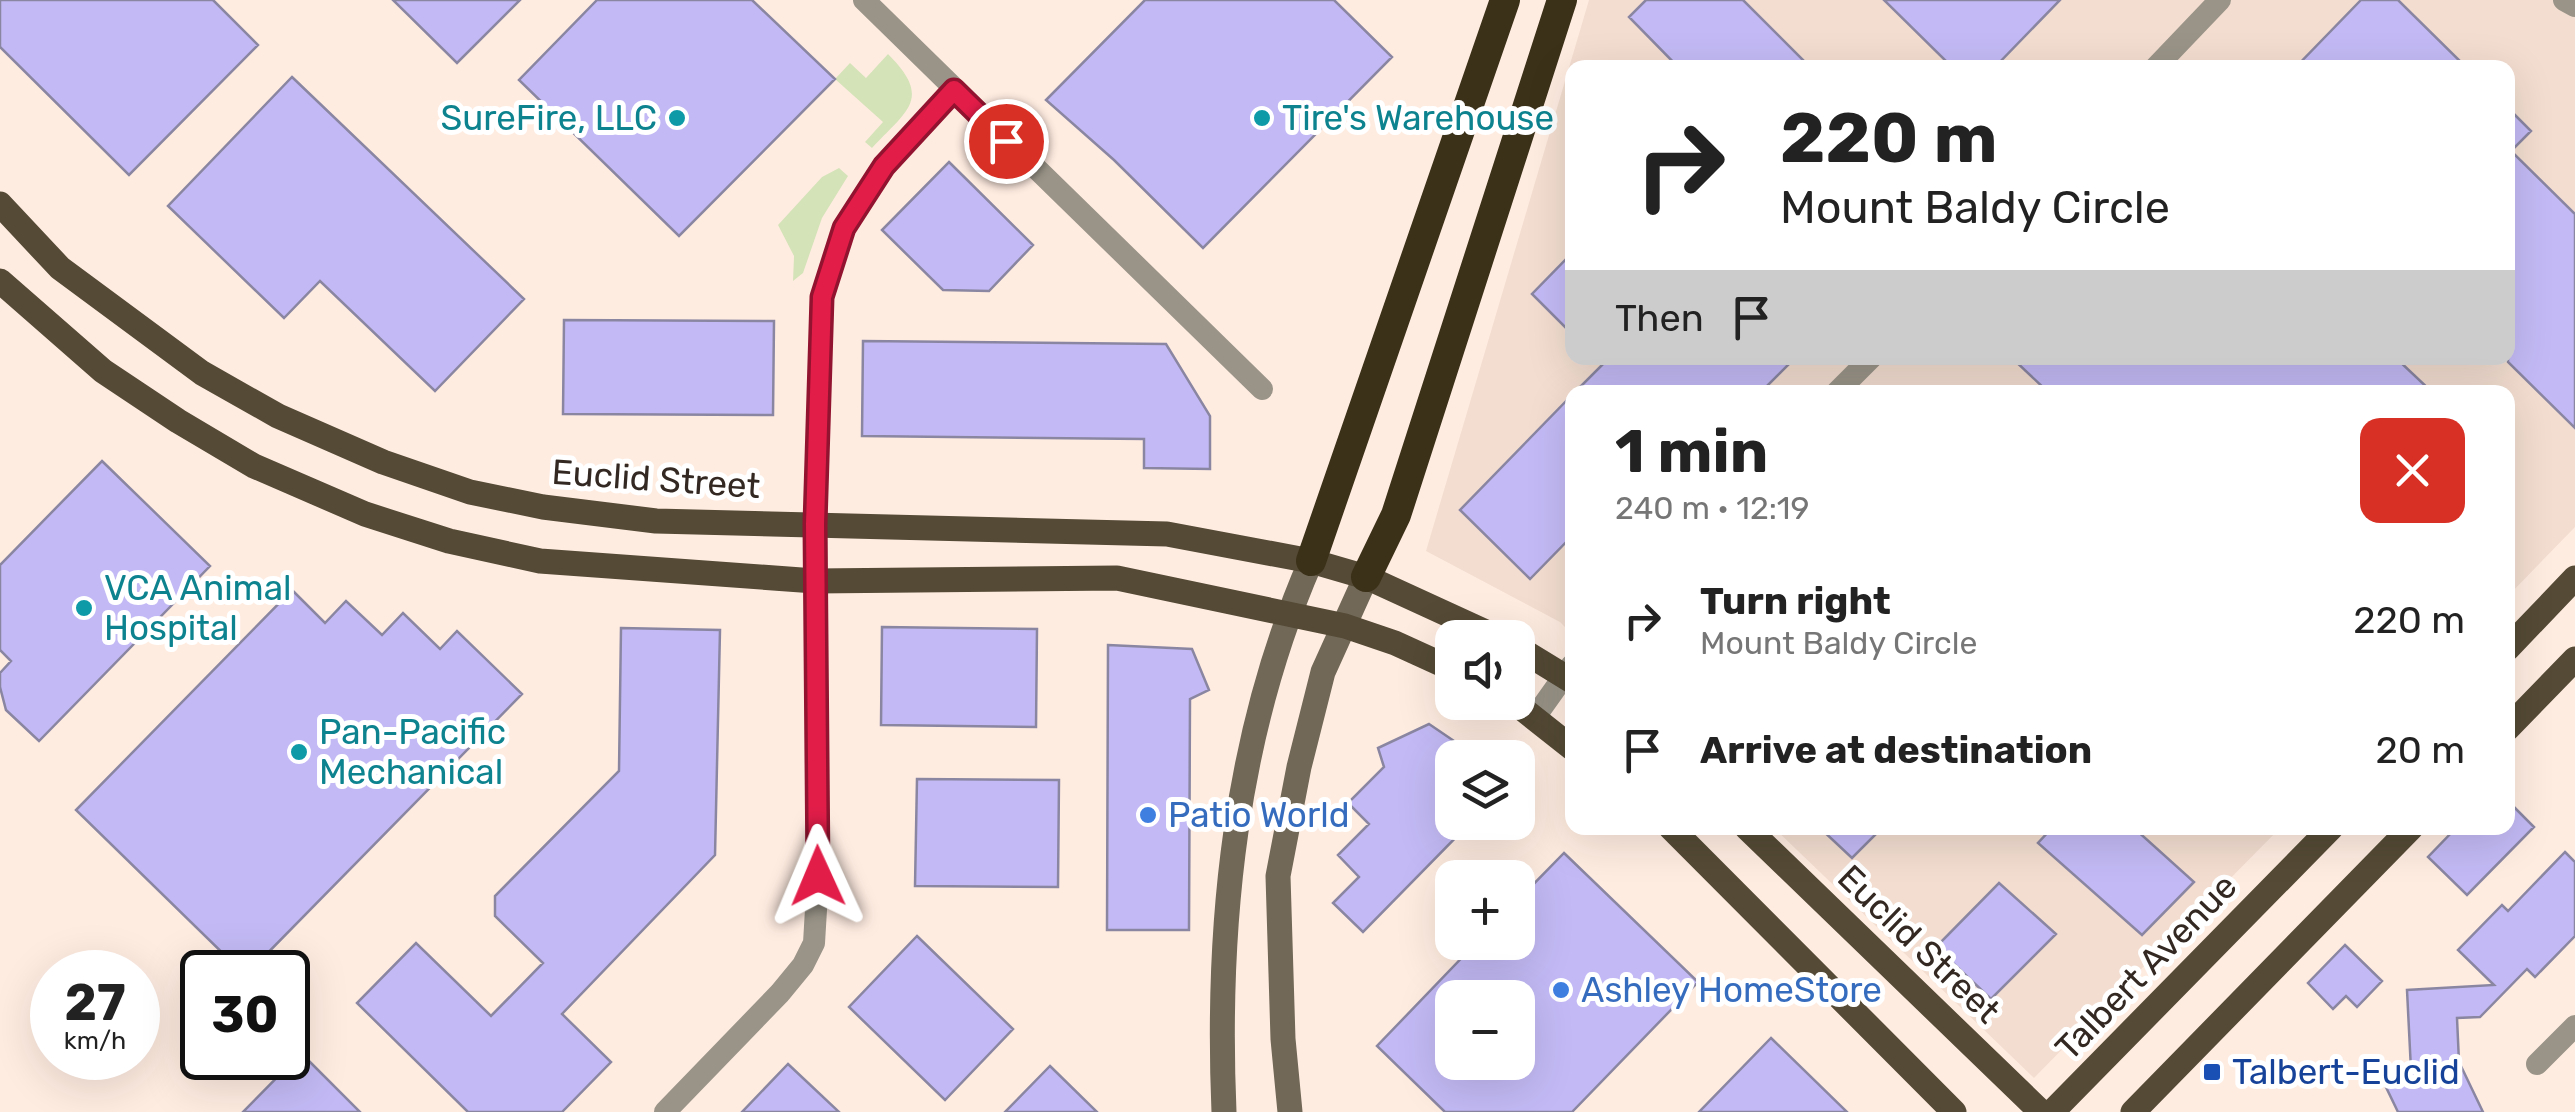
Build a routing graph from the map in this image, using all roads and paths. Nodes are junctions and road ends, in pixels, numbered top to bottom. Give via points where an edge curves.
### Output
1 (864, 0) edge
2 (1505, 0) edge
3 (1562, 0) edge
4 (2220, 0) edge
5 (2564, 0) edge
6 (2575, 6) edge
7 (2163, 60) edge
8 (954, 90) junction
9 (0, 204) edge
10 (0, 281) edge
11 (1864, 365) edge
12 (1844, 385) edge
13 (1262, 388) dead end
14 (815, 524) junction
15 (1310, 561) junction
16 (1366, 577) junction
17 (2575, 578) edge
18 (815, 581) junction
19 (1288, 612) junction
20 (1460, 620) edge
21 (1345, 626) junction
22 (2515, 641) edge
23 (1535, 656) edge
24 (2575, 659) edge
25 (1435, 661) edge
26 (1565, 672) edge
27 (1565, 678) edge
28 (1535, 701) edge
29 (1535, 719) edge
30 (2515, 721) edge
31 (1565, 742) edge
32 (1678, 835) edge
33 (1754, 835) edge
34 (2324, 835) edge
35 (2404, 835) edge
36 (2575, 1026) edge
37 (2537, 1064) dead end
38 (665, 1112) edge
39 (1224, 1112) edge
40 (1290, 1112) edge
41 (1954, 1112) edge
42 (2040, 1112) edge
43 (2052, 1112) edge
44 (2132, 1112) edge

1 - 8 street
2 - 15 highway
3 - 16 highway via 1396,515
4 - 7 street
5 - 6 street
8 - 13 street
8 - 14 street via 884,166 844,228 830,270 822,297
9 - 14 main road, Euclid Street via 60,268 202,373 382,462 470,492 543,507 656,520
10 - 18 main road via 104,371 178,421 254,466 365,514 540,561
11 - 12 street
14 - 15 main road, Euclid Street via 1166,534
14 - 18 street
15 - 16 main road, Euclid Street
15 - 19 street
16 - 20 main road, Euclid Street
16 - 21 street
17 - 22 main road
18 - 19 main road via 1116,578
18 - 38 street via 814,943 793,977
19 - 21 main road
19 - 39 street via 1234,834 1221,991
21 - 25 main road
21 - 40 street via 1323,672 1278,876
23 - 26 main road
24 - 30 main road
27 - 28 street
29 - 31 main road
32 - 41 main road
33 - 42 main road, Euclid Street
34 - 43 main road, Talbert Avenue
35 - 44 main road
36 - 37 street

